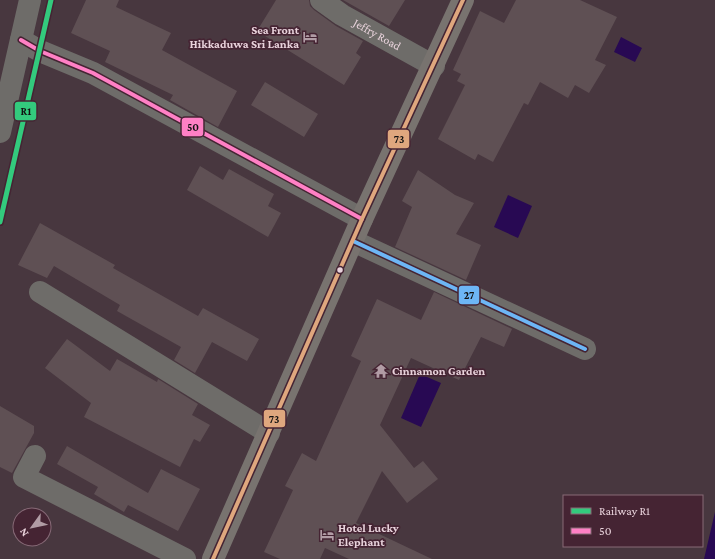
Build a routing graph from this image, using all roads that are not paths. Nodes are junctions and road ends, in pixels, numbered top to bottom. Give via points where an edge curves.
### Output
1 (30, 0) edge
2 (321, 0) edge
3 (463, 0) edge
4 (21, 40) junction
5 (434, 66) junction
6 (0, 132) edge
7 (362, 218) junction
8 (353, 241) junction
9 (40, 292) dead end
10 (585, 349) dead end
11 (269, 433) junction
12 (35, 456) dead end
13 (185, 559) edge
14 (213, 559) edge

1 - 4 street
2 - 5 street, Jeffry Road via 342,15
3 - 5 highway
4 - 6 street
4 - 7 street via 40,51 93,73
5 - 7 highway
7 - 8 highway
8 - 10 street
8 - 11 highway
9 - 11 street
11 - 14 highway
12 - 13 street via 24,477

